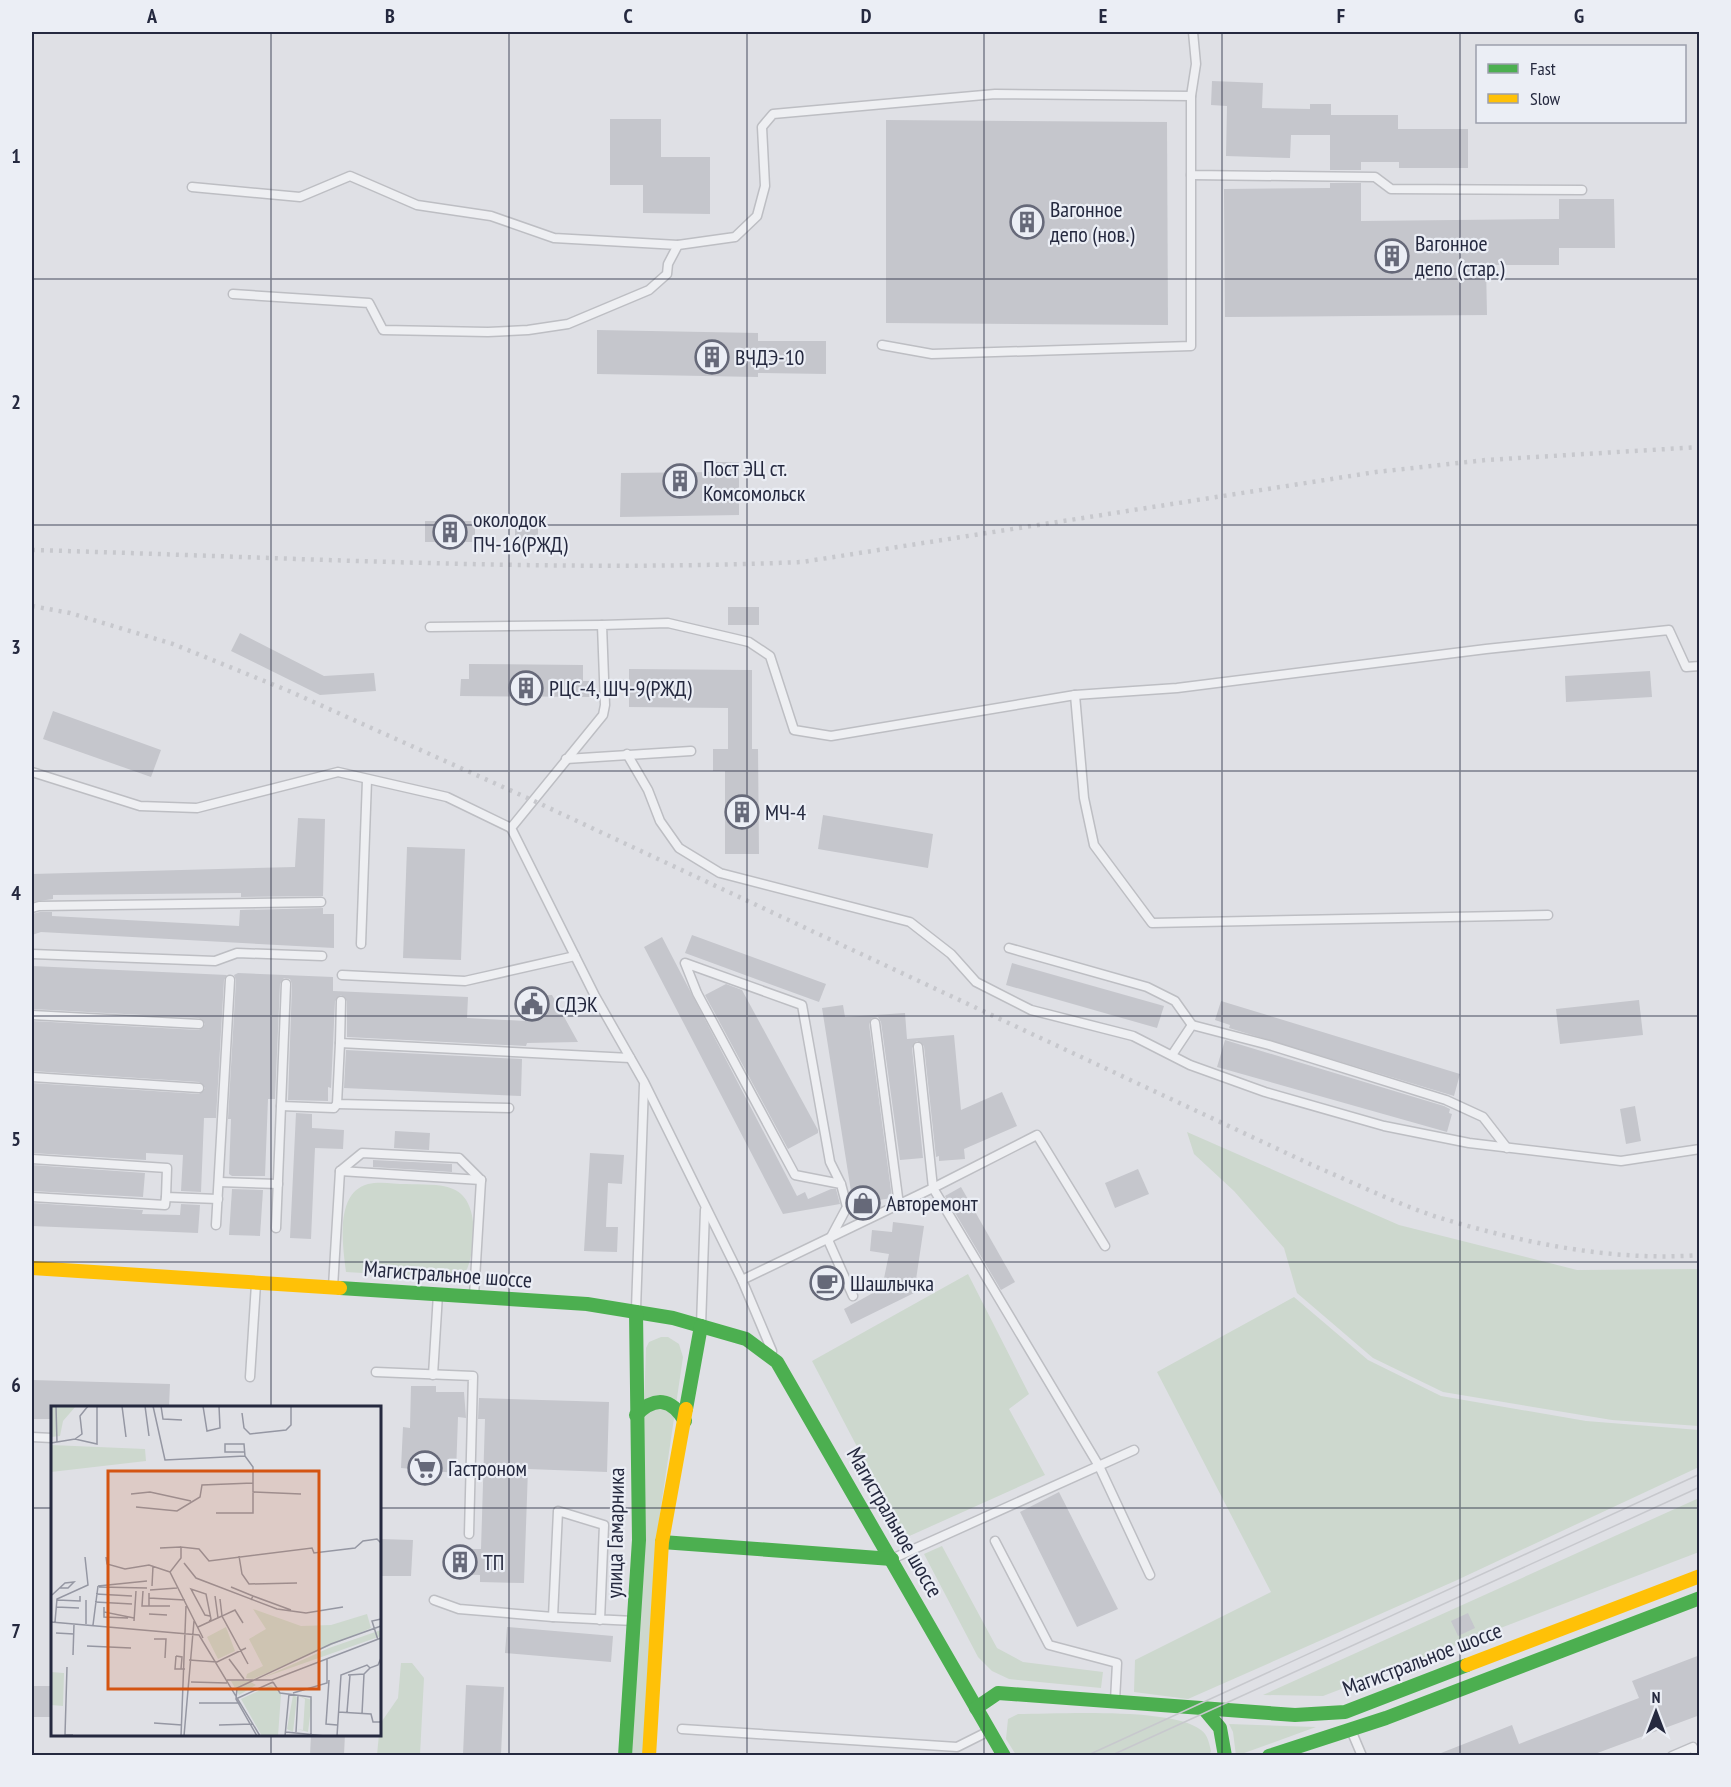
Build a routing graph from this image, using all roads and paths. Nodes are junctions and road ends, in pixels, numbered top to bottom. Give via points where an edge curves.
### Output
1 (1193, 32) edge
2 (1191, 96) junction
3 (1191, 175) junction
4 (192, 187) dead end
5 (1582, 190) dead end
6 (678, 245) junction
7 (233, 294) dead end
8 (882, 345) dead end
9 (602, 625) junction
10 (430, 627) dead end
11 (1700, 666) edge
12 (1075, 695) junction
13 (691, 751) dead end
14 (627, 754) junction
15 (566, 759) junction
16 (32, 772) edge
17 (367, 780) junction
18 (511, 828) junction
19 (321, 902) dead end
20 (32, 908) edge
21 (1548, 915) dead end
22 (361, 944) dead end
23 (1009, 948) dead end
24 (32, 954) edge
25 (322, 956) dead end
26 (574, 956) junction
27 (342, 975) dead end
28 (230, 980) dead end
29 (286, 984) dead end
30 (340, 1001) dead end
31 (32, 1014) edge
32 (875, 1023) dead end
33 (199, 1024) dead end
34 (1192, 1025) junction
35 (340, 1043) junction
36 (918, 1047) dead end
37 (1172, 1056) junction
38 (630, 1058) junction
39 (32, 1077) edge
40 (644, 1082) junction
41 (199, 1088) dead end
42 (337, 1104) junction
43 (281, 1106) junction
44 (509, 1108) dead end
45 (1507, 1148) junction
46 (1700, 1149) edge
47 (32, 1159) edge
48 (340, 1171) junction
49 (481, 1180) junction
50 (219, 1182) junction
51 (278, 1184) junction
52 (841, 1184) junction
53 (933, 1188) junction
54 (32, 1197) edge
55 (166, 1197) junction
56 (218, 1199) junction
57 (899, 1205) junction
58 (705, 1209) junction
59 (216, 1225) dead end
60 (276, 1228) dead end
61 (830, 1239) junction
62 (1106, 1246) dead end
63 (32, 1268) edge
64 (742, 1280) junction
65 (256, 1282) junction
66 (333, 1287) junction
67 (438, 1294) junction
68 (474, 1296) junction
69 (853, 1296) dead end
70 (636, 1312) junction
71 (701, 1326) junction
72 (777, 1362) junction
73 (376, 1372) dead end
74 (433, 1375) junction
75 (250, 1377) dead end
76 (636, 1415) junction
77 (685, 1421) junction
78 (32, 1437) edge
79 (51, 1438) edge
80 (1134, 1450) dead end
81 (1099, 1466) junction
82 (469, 1534) dead end
83 (995, 1541) dead end
84 (662, 1542) junction
85 (892, 1559) junction
86 (1150, 1575) dead end
87 (1700, 1576) edge
88 (1700, 1598) edge
89 (434, 1600) dead end
90 (553, 1617) junction
91 (600, 1620) junction
92 (634, 1621) junction
93 (1115, 1702) junction
94 (976, 1708) junction
95 (1205, 1710) junction
96 (1345, 1712) junction
97 (682, 1729) dead end
98 (1351, 1729) junction
99 (990, 1731) junction
100 (626, 1755) edge
101 (649, 1755) edge
102 (1004, 1755) edge
103 (1225, 1755) edge
104 (1269, 1755) edge
105 (1362, 1755) edge
106 (1672, 1755) edge
107 (1697, 1755) edge

1 - 2 lane via 1196,64
2 - 3 lane
2 - 6 lane via 995,94 773,114 762,127 765,186 757,216 735,237
3 - 5 lane via 1375,177 1391,189
3 - 8 lane via 1191,346 932,354
4 - 6 lane via 300,197 350,176 417,205 491,216 554,238
6 - 7 lane via 668,264 668,274 649,290 568,324 528,330 383,330 369,303
9 - 10 lane
9 - 12 lane via 668,623 749,642 770,656 794,730 831,736
9 - 15 lane via 603,715
11 - 12 lane via 1686,667 1669,630 1177,688
12 - 21 lane via 1084,798 1094,845 1152,923
13 - 14 lane
14 - 15 lane
14 - 37 lane via 660,821 679,848 720,873 910,922 951,954 976,982 1031,1010 1133,1036
15 - 18 lane
16 - 17 lane via 140,806 197,808 338,772
17 - 18 lane via 447,796
17 - 22 lane
18 - 26 lane
19 - 20 lane
23 - 34 lane via 1147,987 1175,1002
24 - 25 lane via 215,961 237,953
26 - 27 lane via 465,981
26 - 38 lane
28 - 50 lane
29 - 43 lane
30 - 35 lane
31 - 33 lane
32 - 57 lane
34 - 37 lane
34 - 45 lane via 1446,1100 1483,1117
35 - 38 lane
35 - 42 lane
36 - 53 lane
37 - 45 lane via 1264,1092 1373,1123
38 - 40 lane
39 - 41 lane
40 - 58 lane
40 - 70 lane
42 - 43 lane via 334,1108
42 - 44 lane
43 - 51 lane
45 - 46 lane via 1621,1161
47 - 55 lane via 166,1168
48 - 49 lane
48 - 49 lane via 362,1153 459,1158
48 - 66 lane
49 - 68 lane
50 - 51 lane
50 - 56 lane
51 - 60 lane
52 - 52 lane via 830,1162 802,1005 685,963 697,993 795,1175
52 - 61 lane via 847,1207
53 - 57 lane
53 - 62 lane via 1037,1135
53 - 81 lane
54 - 55 lane via 165,1205
55 - 56 lane
56 - 59 lane
57 - 61 lane
58 - 64 lane
58 - 71 lane
61 - 64 lane
61 - 69 lane
63 - 65 main road, Магистральное шоссе
64 - 72 lane
65 - 66 main road, Магистральное шоссе
65 - 75 lane
66 - 67 main road, Магистральное шоссе
67 - 68 main road, Магистральное шоссе
67 - 74 lane
68 - 70 main road, Магистральное шоссе via 587,1304
70 - 71 main road, Магистральное шоссе
70 - 76 main road, улица Гамарника
71 - 72 main road, Магистральное шоссе via 746,1339
71 - 77 main road, улица Гамарника
72 - 85 main road, Магистральное шоссе
73 - 74 lane
74 - 82 lane via 473,1376
76 - 77 main road via 654,1400 666,1400 678,1407
76 - 92 main road, улица Гамарника via 639,1540
77 - 84 main road, улица Гамарника
78 - 79 lane
80 - 81 lane
81 - 85 lane
81 - 86 lane
83 - 93 lane via 1049,1645 1117,1664
84 - 85 main road
84 - 101 main road, улица Гамарника
85 - 94 main road, Магистральное шоссе
87 - 96 main road, Магистральное шоссе
88 - 98 main road, Магистральное шоссе
89 - 90 lane via 459,1609
90 - 91 lane
90 - 91 lane via 558,1511 604,1525
91 - 92 lane
92 - 100 main road, улица Гамарника
93 - 94 main road, Магистральное шоссе via 998,1694
93 - 95 main road, Магистральное шоссе
94 - 99 main road
95 - 96 main road, Магистральное шоссе via 1295,1715
95 - 103 main road via 1220,1728
96 - 98 lane
97 - 99 lane via 957,1747
98 - 104 main road, Магистральное шоссе
98 - 105 lane
99 - 102 main road
106 - 107 lane via 1693,1747

